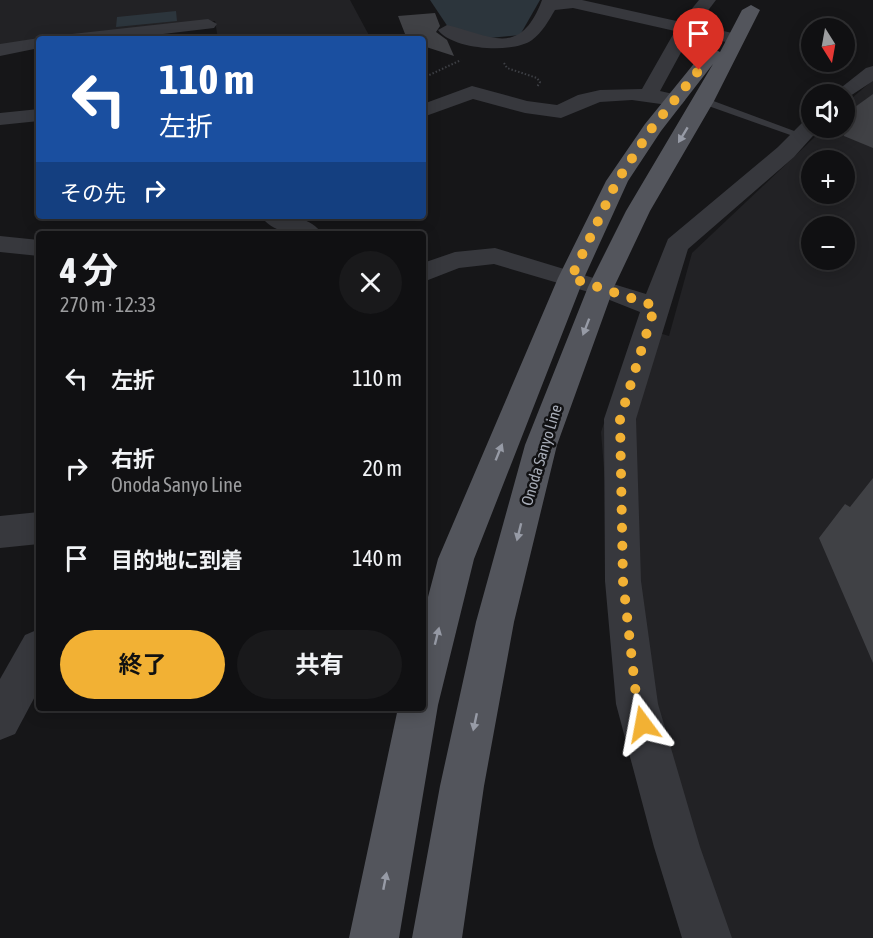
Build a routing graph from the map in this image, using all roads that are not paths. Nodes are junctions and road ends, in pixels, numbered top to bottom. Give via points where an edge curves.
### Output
1 (708, 0) edge
2 (549, 2) edge
3 (570, 2) edge
4 (754, 5) edge
5 (207, 24) edge
6 (686, 27) junction
7 (447, 30) dead end
8 (99, 36) edge
9 (731, 38) junction
10 (36, 44) edge
11 (0, 50) edge
12 (873, 72) edge
13 (855, 85) edge
14 (676, 98) junction
15 (426, 110) edge
16 (36, 115) edge
17 (0, 119) edge
18 (801, 129) edge
19 (801, 136) edge
20 (279, 219) edge
21 (304, 231) edge
22 (0, 244) edge
23 (36, 248) edge
24 (426, 272) edge
25 (586, 282) junction
26 (655, 306) junction
27 (36, 528) edge
28 (0, 532) edge
29 (36, 654) edge
30 (426, 681) edge
31 (418, 711) edge
32 (0, 719) edge
33 (374, 938) edge
34 (437, 938) edge
35 (707, 938) edge

1 - 6 street
2 - 3 street
2 - 7 street via 531,33 515,40 486,43 461,38
3 - 6 street
4 - 9 main road, Onoda Sanyo Line
5 - 8 street
6 - 9 street
6 - 14 street
9 - 14 main road, Onoda Sanyo Line
10 - 11 street
12 - 13 street
14 - 15 street via 580,99 561,112 525,107 472,92
14 - 18 lane
14 - 25 main road, Onoda Sanyo Line via 638,211
16 - 17 street
19 - 26 street via 677,245
20 - 21 street
22 - 23 street
24 - 25 street via 455,260 495,256
25 - 26 street
30 -> 25 main road, Onoda Sanyo Line via 456,559
25 -> 34 main road, Onoda Sanyo Line via 495,622
26 - 35 street via 620,419 623,581 637,704
27 - 28 street
29 - 32 street
33 -> 31 main road

